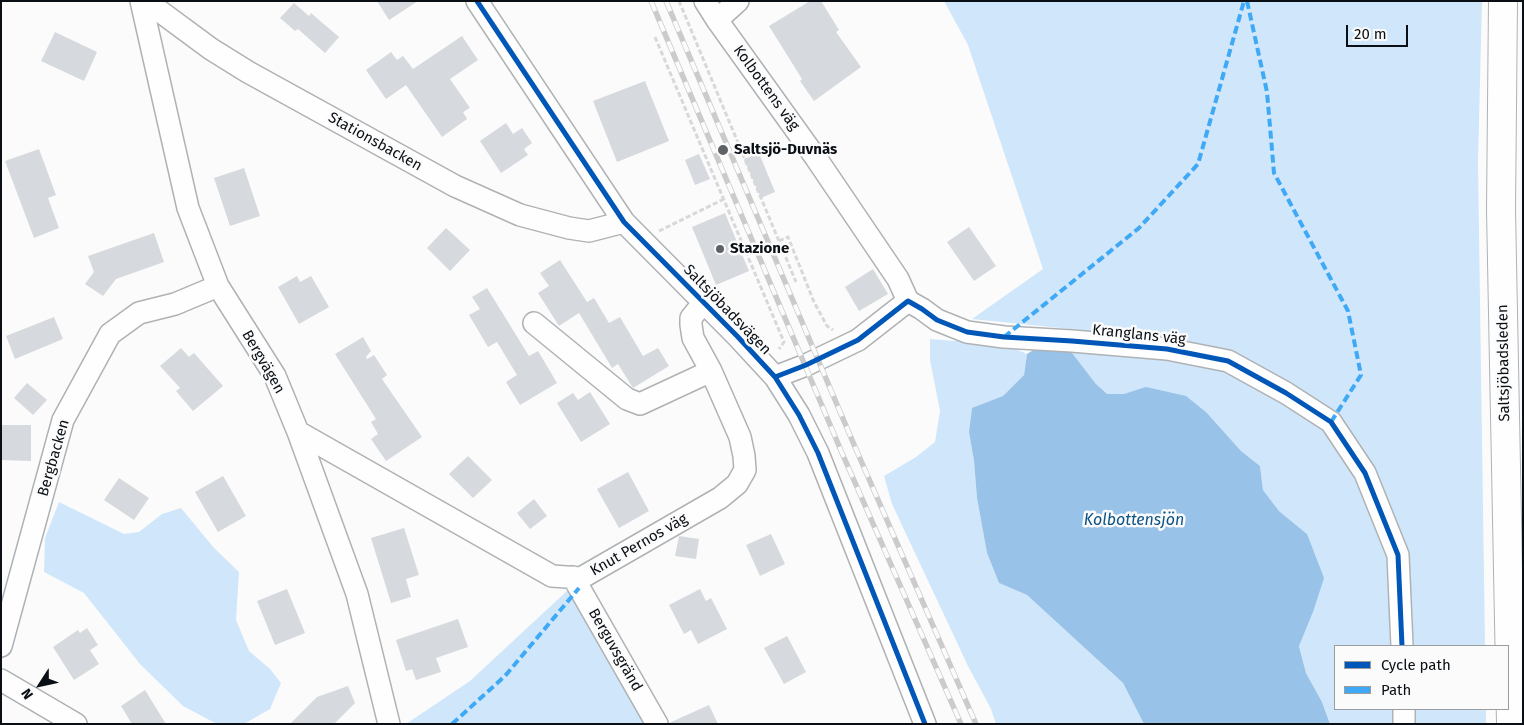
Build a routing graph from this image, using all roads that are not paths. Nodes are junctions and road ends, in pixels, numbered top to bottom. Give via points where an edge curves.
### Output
1 (142, 1) edge
2 (146, 1) edge
3 (477, 1) edge
4 (705, 1) edge
5 (738, 1) edge
6 (1503, 1) edge
7 (717, 20) junction
8 (624, 222) junction
9 (218, 286) junction
10 (908, 301) junction
11 (702, 303) junction
12 (534, 323) dead end
13 (711, 371) junction
14 (775, 377) junction
15 (298, 432) junction
16 (573, 577) junction
17 (1402, 645) edge
18 (1, 646) edge
19 (1, 680) edge
20 (1404, 710) edge
21 (76, 724) edge
22 (389, 724) edge
23 (657, 724) edge
24 (925, 724) edge
25 (1404, 724) edge
26 (1511, 724) edge

1 - 9 street, Bergvägen via 188,208
2 - 8 street, Stationsbacken via 248,72 455,186 520,215 569,228 589,231
3 - 8 street, Saltsjöbadsvägen
4 - 7 street, Kolbottens väg
5 - 7 street
6 - 26 highway, Saltsjöbadsleden via 1501,210
7 - 10 street, Kolbottens väg via 816,158 898,279
8 - 11 street, Saltsjöbadsvägen
9 - 15 street, Bergvägen via 275,376
9 - 18 street, Bergbacken via 175,304 138,312 110,334 64,420
10 - 14 street via 858,340
10 - 17 street, Kranglans väg via 937,320 967,332 1167,349 1228,361 1331,422 1365,473 1398,555
11 - 13 street, Knut Pernos väg via 691,325 693,338
11 - 14 street, Saltsjöbadsvägen
12 - 13 street via 627,399 640,404
13 - 16 street, Knut Pernos väg via 740,437 745,470 737,484 720,498 581,578
14 - 24 street, Saltsjöbadsvägen via 818,453
15 - 16 street, Knut Pernos väg via 552,576
15 - 22 street, Bergvägen via 357,594
16 - 23 street, Berguvsgränd
19 - 21 street
20 - 25 street

